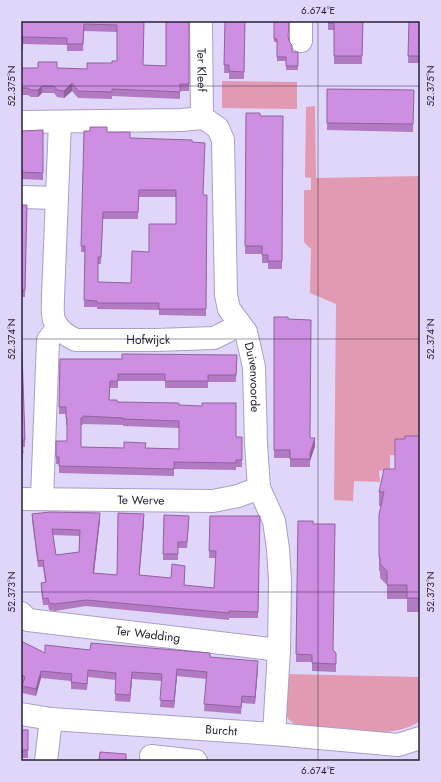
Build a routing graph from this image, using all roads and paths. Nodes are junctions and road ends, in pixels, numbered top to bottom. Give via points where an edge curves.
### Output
1 (201, 21) edge
2 (202, 118) junction
3 (21, 122) edge
4 (60, 122) junction
5 (21, 197) edge
6 (57, 198) junction
7 (239, 324) junction
8 (58, 328) junction
9 (259, 488) junction
10 (21, 500) edge
11 (42, 500) junction
12 (21, 613) edge
13 (279, 650) junction
14 (21, 714) edge
15 (51, 719) junction
16 (157, 726) junction
17 (274, 734) junction
18 (420, 738) edge
19 (376, 753) edge
20 (151, 759) edge
21 (46, 761) edge
22 (196, 761) edge

1 - 2 street, Ter Kleef
2 - 4 street
2 - 7 street, Duivenvoorde via 218,128 224,140 226,295 229,309
3 - 4 street
4 - 6 street
5 - 6 street
6 - 8 street via 53,297 54,320
7 - 8 street, Hofwijck via 214,338 156,340 76,340 66,336
7 - 9 street, Duivenvoorde via 246,332 254,367
8 - 11 street via 48,340
9 - 11 street, Te Werve via 238,496 213,500
9 - 13 street, Duivenvoorde via 274,521 278,549
10 - 11 street, Te Werve
12 - 13 street, Ter Wadding via 28,620
13 - 17 street, Duivenvoorde
14 - 15 street, Burcht
15 - 16 street, Burcht
15 - 21 street
16 - 17 street, Burcht
16 - 20 street
17 - 19 street, Burcht
18 - 19 street, Burcht
20 - 22 street

